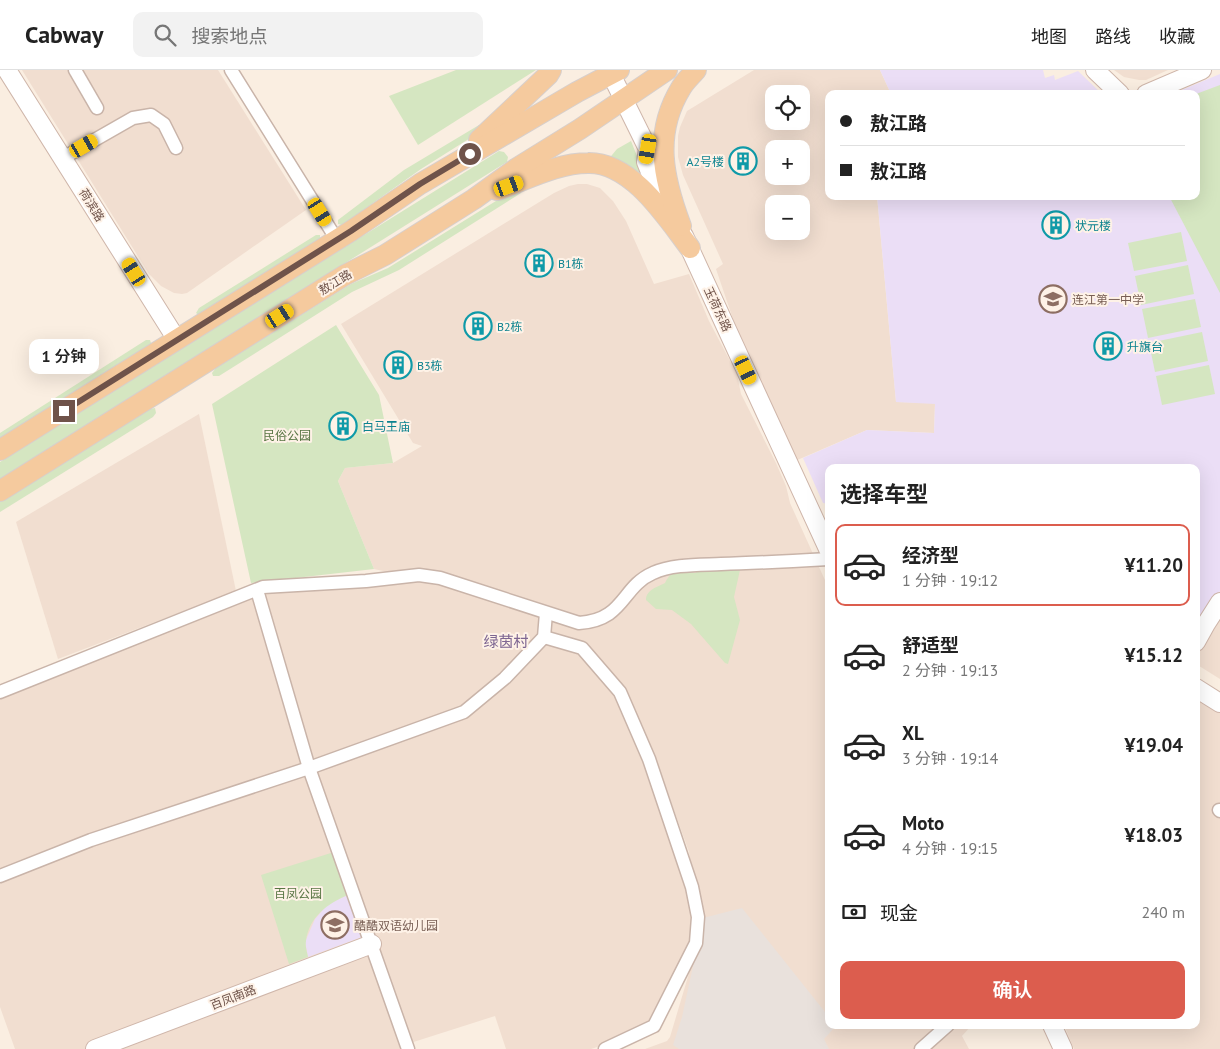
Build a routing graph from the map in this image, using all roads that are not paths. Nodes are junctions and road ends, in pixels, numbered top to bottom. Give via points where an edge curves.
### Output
1 (7, 70) edge
2 (75, 70) edge
3 (231, 70) edge
4 (551, 70) edge
5 (667, 70) edge
6 (696, 70) edge
7 (1096, 70) edge
8 (1202, 70) edge
9 (613, 71) edge
10 (1116, 90) edge
11 (1155, 90) edge
12 (624, 99) junction
13 (97, 108) dead end
14 (502, 136) junction
15 (176, 148) dead end
16 (656, 150) junction
17 (63, 158) junction
18 (454, 163) junction
19 (517, 168) junction
20 (474, 199) junction
21 (337, 240) junction
22 (690, 248) junction
23 (177, 340) junction
24 (0, 450) edge
25 (0, 491) edge
26 (825, 542) edge
27 (825, 559) edge
28 (257, 590) junction
29 (1220, 602) edge
30 (546, 613) junction
31 (1200, 635) edge
32 (544, 637) junction
33 (1200, 690) edge
34 (0, 692) edge
35 (1220, 703) edge
36 (309, 768) junction
37 (0, 876) edge
38 (372, 944) junction
39 (944, 1029) edge
40 (1054, 1029) edge
41 (95, 1049) edge
42 (408, 1049) edge
43 (605, 1049) edge
44 (922, 1049) edge
45 (1063, 1049) edge

1 - 17 street, 荷滨路
2 - 13 street
3 - 21 street
4 - 18 main road
5 - 12 main road, 敖江路
6 - 16 main road via 682,87
7 - 10 street
8 - 11 street
9 - 12 street
9 - 14 main road
12 - 16 street
12 - 19 main road, 敖江路
14 - 18 main road
14 - 19 main road via 513,134 522,138 527,148 525,158
15 - 17 street via 164,124 151,115 133,118
16 - 22 main road via 664,165 669,191
17 - 23 street, 荷滨路
18 - 21 main road
19 - 20 main road, 敖江路
20 - 22 main road via 561,167 588,163 611,167 656,202
20 - 25 main road, 敖江路 via 385,255 345,275
21 - 23 main road
22 - 26 street, 玉荷东路
23 - 24 main road
27 - 30 street via 681,566 653,573 639,583 617,608 591,622 579,623
28 - 30 street via 419,575 440,578
28 - 34 street
28 - 36 street
29 - 31 street
30 - 32 street
32 - 36 street via 505,678 464,712
32 - 43 street via 582,648 620,692 649,759 692,887 698,917 696,943 654,1026
33 - 35 street
36 - 37 street via 90,840
36 - 38 street
38 - 41 street, 百凤南路
38 - 42 street
39 - 44 street
40 - 45 street

